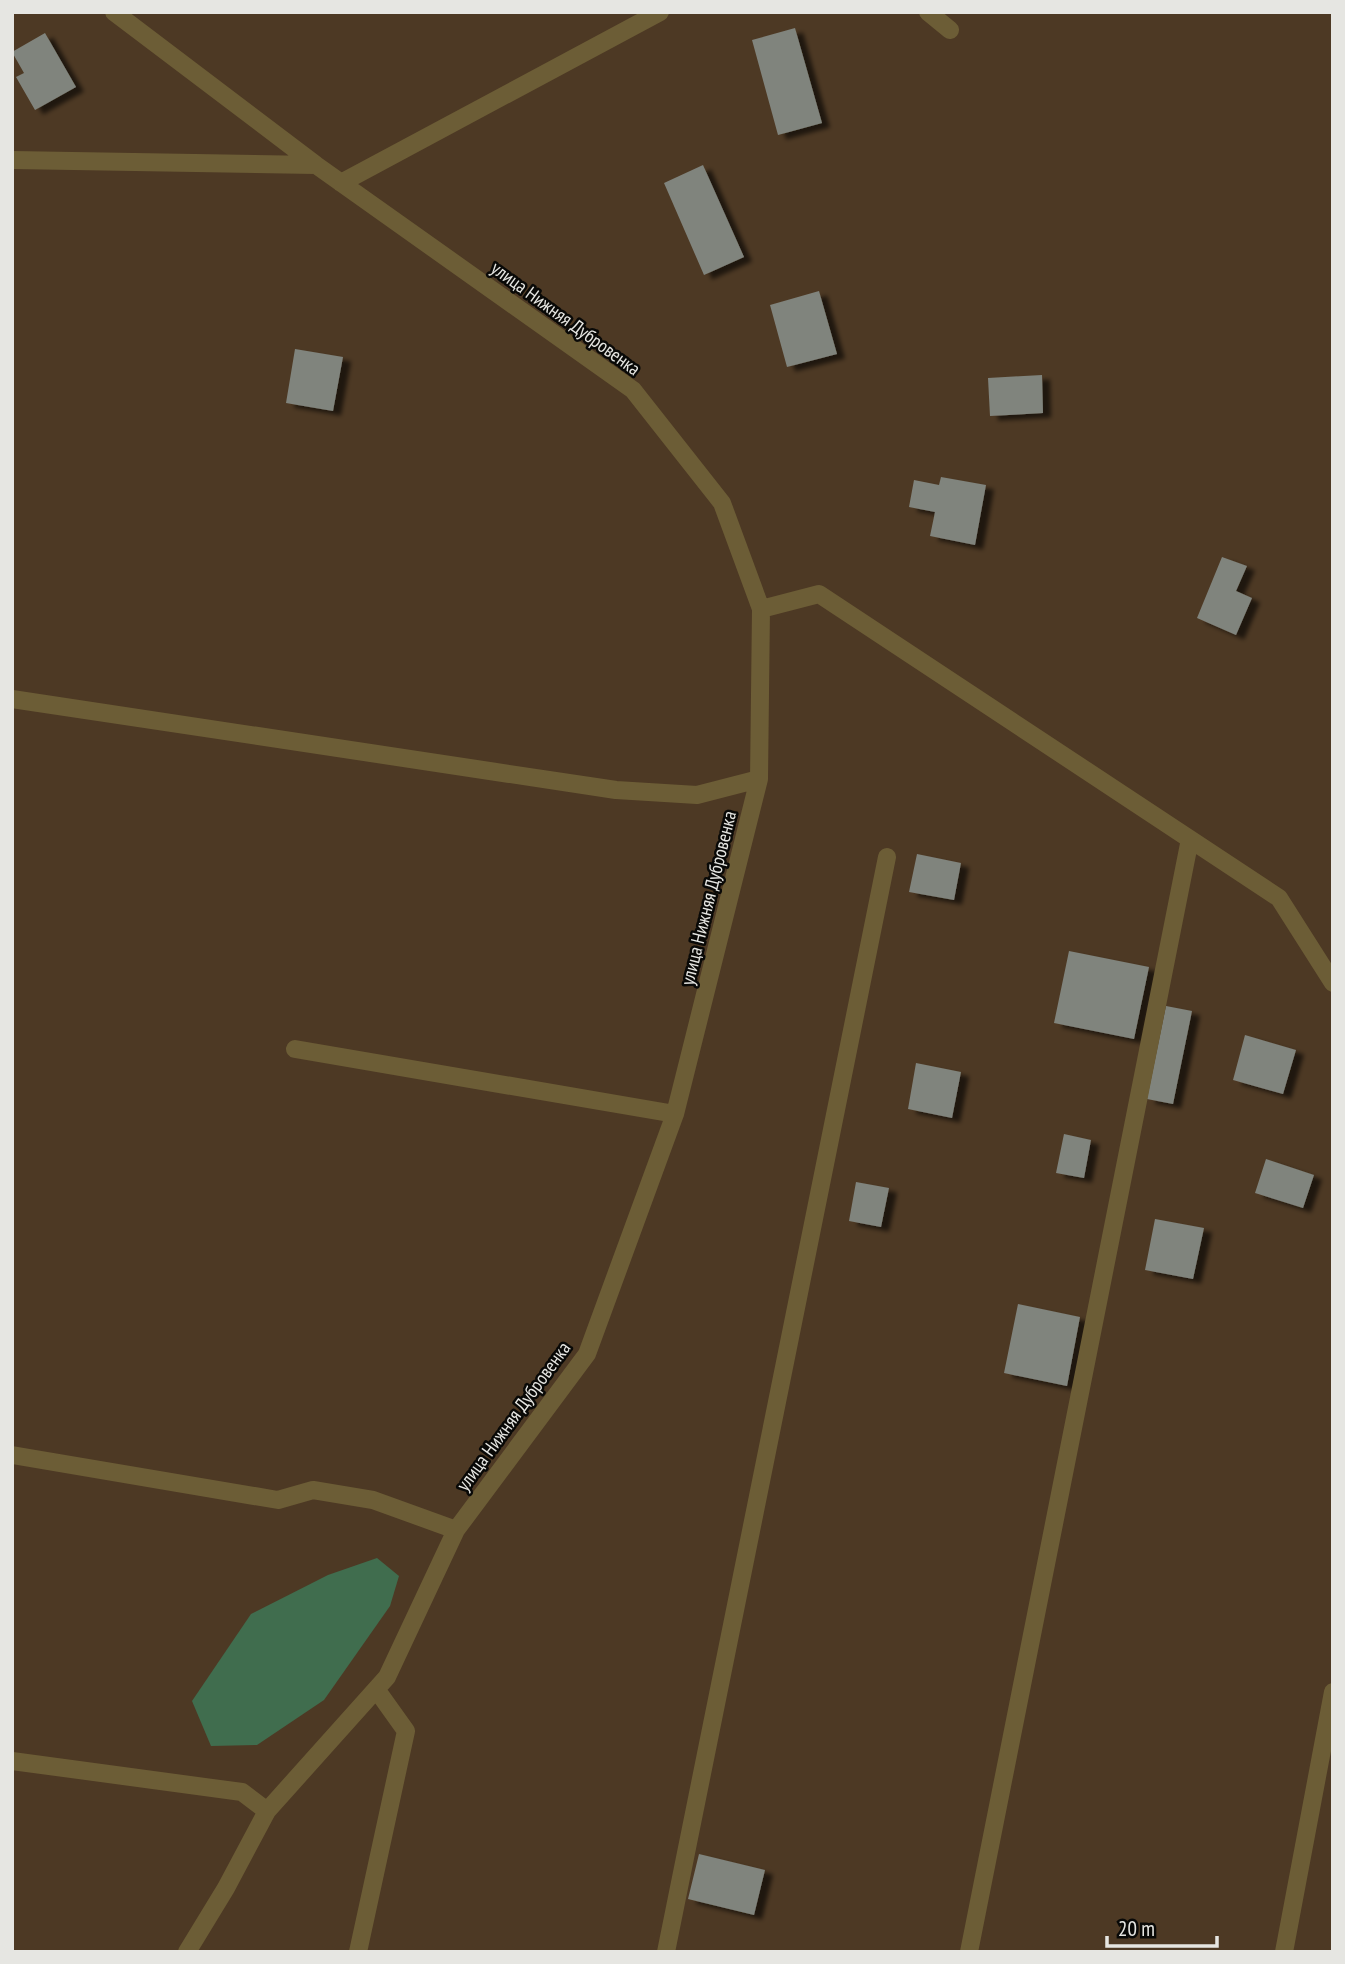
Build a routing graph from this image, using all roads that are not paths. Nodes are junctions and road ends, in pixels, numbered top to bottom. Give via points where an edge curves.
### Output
1 (114, 12) edge
2 (660, 12) edge
3 (928, 12) edge
4 (950, 30) dead end
5 (12, 160) edge
6 (316, 165) junction
7 (341, 183) junction
8 (761, 608) junction
9 (12, 699) edge
10 (760, 779) junction
11 (1190, 839) junction
12 (887, 857) dead end
13 (1333, 983) edge
14 (295, 1049) dead end
15 (675, 1114) junction
16 (12, 1455) edge
17 (456, 1530) junction
18 (376, 1689) junction
19 (1333, 1692) edge
20 (12, 1761) edge
21 (267, 1811) junction
22 (187, 1952) edge
23 (358, 1952) edge
24 (666, 1952) edge
25 (969, 1952) edge
26 (1284, 1952) edge

1 - 6 lane, улица Нижняя Дубровенка
2 - 7 lane
3 - 4 lane
5 - 6 lane
6 - 7 lane, улица Нижняя Дубровенка
7 - 8 lane, улица Нижняя Дубровенка via 633,390 722,503
8 - 10 lane, улица Нижняя Дубровенка
8 - 11 lane via 819,594
9 - 10 lane via 616,790 697,795
10 - 15 lane, улица Нижняя Дубровенка
11 - 13 lane via 1279,898
11 - 25 lane
12 - 24 lane
14 - 15 lane
15 - 17 lane, улица Нижняя Дубровенка via 587,1354
16 - 17 lane via 278,1500 313,1490 361,1498
17 - 18 lane, улица Нижняя Дубровенка via 387,1677
18 - 21 lane, улица Нижняя Дубровенка
18 - 23 lane via 406,1731
19 - 26 lane
20 - 21 lane via 242,1792
21 - 22 lane, улица Нижняя Дубровенка

